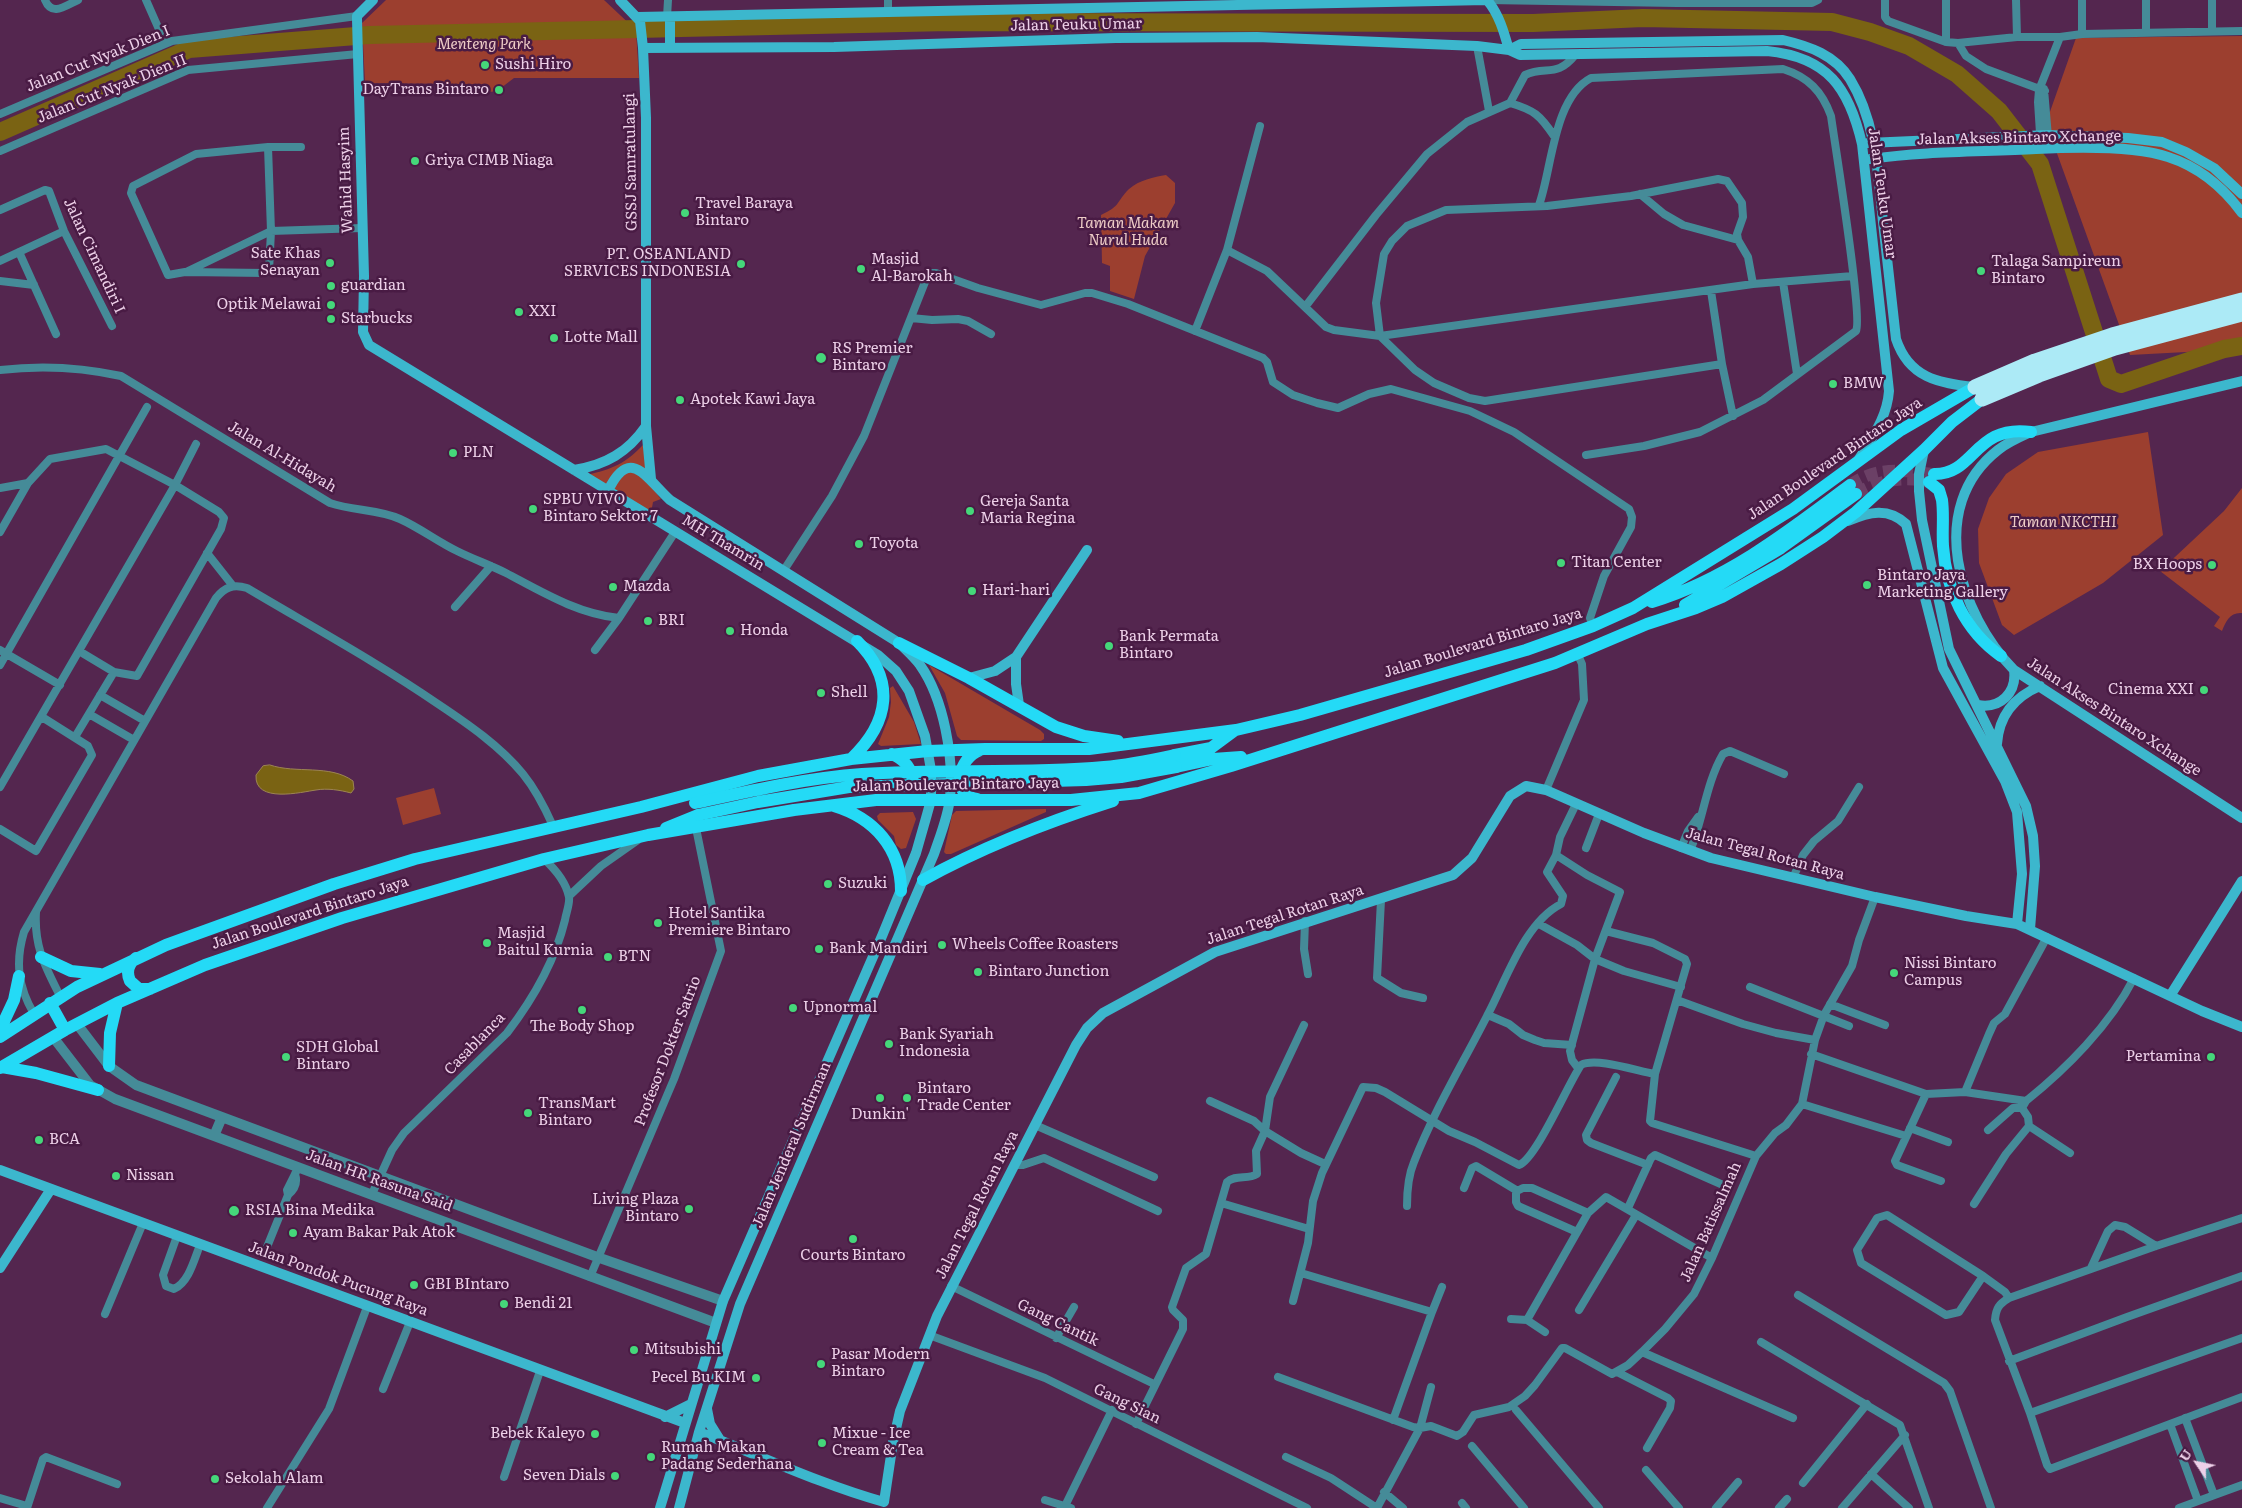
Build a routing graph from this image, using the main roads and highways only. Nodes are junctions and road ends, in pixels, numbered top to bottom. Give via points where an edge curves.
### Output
1 (374, 0) edge
2 (620, 0) edge
3 (1418, 1) edge
4 (1495, 2) edge
5 (1193, 3) edge
6 (1178, 4) edge
7 (669, 20) junction
8 (640, 21) junction
9 (643, 44) junction
10 (670, 44) junction
11 (1509, 50) junction
12 (1873, 143) junction
13 (1862, 144) junction
14 (1870, 159) junction
15 (2242, 194) edge
16 (2242, 213) edge
17 (2242, 300) edge
18 (2242, 314) edge
19 (366, 340) joint
20 (2114, 342) junction
21 (2242, 381) edge
22 (1979, 393) junction
23 (646, 426) junction
24 (2031, 432) junction
25 (1924, 450) junction
26 (1857, 462) junction
27 (574, 470) junction
28 (652, 480) junction
29 (608, 491) junction
30 (1922, 520) junction
31 (1842, 524) junction
32 (1906, 524) junction
33 (1087, 550) dead end
34 (1633, 608) junction
35 (1647, 624) junction
36 (857, 641) junction
37 (899, 643) junction
38 (2000, 656) junction
39 (1016, 657) junction
40 (2014, 670) junction
41 (969, 678) junction
42 (2040, 686) junction
43 (1019, 705) junction
44 (1978, 705) junction
45 (1236, 730) junction
46 (1134, 743) junction
47 (1997, 745) junction
48 (985, 749) junction
49 (1987, 749) junction
50 (948, 750) junction
51 (928, 751) junction
52 (892, 754) junction
53 (1260, 756) junction
54 (851, 759) junction
55 (1176, 761) junction
56 (1139, 793) junction
57 (898, 800) junction
58 (930, 800) junction
59 (950, 800) junction
60 (982, 800) junction
61 (830, 805) junction
62 (641, 807) junction
63 (696, 815) junction
64 (2242, 818) edge
65 (923, 880) junction
66 (2242, 881) edge
67 (901, 891) junction
68 (2017, 924) junction
69 (2030, 929) junction
70 (41, 957) road end
71 (137, 958) junction
72 (102, 974) junction
73 (19, 976) road end
74 (150, 989) junction
75 (2170, 996) junction
76 (55, 1000) junction
77 (117, 1003) junction
78 (2242, 1027) edge
79 (0, 1030) edge
80 (65, 1030) junction
81 (0, 1037) edge
82 (110, 1066) road end
83 (1, 1068) edge
84 (98, 1090) road end
85 (0, 1170) edge
86 (51, 1189) junction
87 (768, 1196) junction
88 (783, 1202) junction
89 (762, 1211) junction
90 (776, 1219) junction
91 (0, 1268) edge
92 (691, 1404) junction
93 (707, 1406) junction
94 (665, 1417) junction
95 (685, 1424) junction
96 (699, 1432) junction
97 (720, 1440) junction
98 (884, 1505) edge
99 (660, 1508) edge
100 (679, 1508) edge

1 - 19 main road, Wahid Hasyim via 357,18 363,332
2 - 8 main road
3 - 4 main road, Jalan Teuku Umar
3 - 5 main road, Jalan Teuku Umar
4 - 11 main road
5 - 6 main road, Jalan Teuku Umar
6 - 7 main road, Jalan Teuku Umar
7 - 8 main road, Jalan Teuku Umar
7 - 10 main road
8 - 9 main road, GSSJ Samratulangi
9 - 10 main road, Jalan Teuku Umar
9 - 23 main road, GSSJ Samratulangi
10 - 11 main road, Jalan Teuku Umar via 834,46 1256,37
11 - 12 main road, Jalan Teuku Umar via 1521,44 1755,39 1805,45 1836,63 1849,78 1863,106
11 - 13 main road, Jalan Teuku Umar via 1520,55 1767,52 1796,56 1816,66 1838,84 1853,110
12 - 13 main road, Jalan Akses Bintaro Xchange
12 - 14 main road, Jalan Teuku Umar
12 - 15 main road, Jalan Akses Bintaro Xchange via 2040,135 2162,142 2214,168
13 - 14 main road, Jalan Teuku Umar
14 - 16 main road, Jalan Akses Bintaro Xchange via 2002,150 2122,149 2167,156 2188,165 2208,177
14 - 22 main road, Jalan Teuku Umar via 1896,339 1901,353 1913,368 1928,378
14 - 26 main road, Jalan Teuku Umar via 1889,391 1883,418
17 - 20 highway
18 - 20 highway
19 - 27 main road, MH Thamrin via 374,348
20 - 22 highway via 2077,354 2035,361
21 - 24 main road, Jalan Akses Bintaro Xchange
22 - 25 main road, Jalan Boulevard Bintaro Jaya
22 - 26 main road, Jalan Boulevard Bintaro Jaya via 1902,430
23 - 27 main road via 638,438 616,457 602,464
23 - 28 main road, GSSJ Samratulangi
24 - 38 main road, Jalan Akses Bintaro Xchange via 1998,450 1979,470 1959,510 1956,527 1963,583 1984,632
24 - 38 main road via 2015,430 2001,433 1985,442 1955,470 1931,478 1942,500 1945,561 1956,602 1973,631
25 - 30 main road via 1918,491
25 - 31 main road, Jalan Boulevard Bintaro Jaya
26 - 34 main road, Jalan Boulevard Bintaro Jaya via 1793,509
27 - 29 main road, MH Thamrin
28 - 29 main road, MH Thamrin via 628,467 617,473
28 - 37 main road, MH Thamrin via 670,500
29 - 36 main road, MH Thamrin
30 - 32 main road via 1912,517
30 - 44 main road via 1949,649
31 - 32 main road via 1878,512 1890,513
31 - 35 main road, Jalan Boulevard Bintaro Jaya via 1722,597
32 - 49 main road via 1943,668
33 - 39 main road
34 - 35 main road via 1664,599 1715,576 1853,490 1805,532 1758,563
34 - 45 main road, Jalan Boulevard Bintaro Jaya via 1526,650
35 - 53 main road, Jalan Boulevard Bintaro Jaya via 1578,655
36 - 51 main road, MH Thamrin via 896,671 905,684 919,715
36 - 54 main road via 880,672 884,700 875,731
37 - 41 main road
37 - 50 main road, MH Thamrin via 920,666 932,688
38 - 40 main road, Jalan Akses Bintaro Xchange
39 - 41 main road via 995,670
39 - 43 main road
40 - 42 main road, Jalan Akses Bintaro Xchange
40 - 44 main road via 2012,690 2003,700 1991,705
41 - 43 main road
42 - 47 main road via 2027,692 2007,710
42 - 64 main road, Jalan Akses Bintaro Xchange
43 - 46 main road via 1074,734
44 - 47 main road
45 - 46 main road, Jalan Boulevard Bintaro Jaya
45 - 55 main road, Jalan Boulevard Bintaro Jaya via 1210,748
46 - 48 main road, Jalan Boulevard Bintaro Jaya via 1089,749
47 - 49 main road
47 - 69 main road via 2026,806 2033,836 2035,866
48 - 50 main road, Jalan Boulevard Bintaro Jaya
48 - 60 main road via 966,758 960,772 967,795
49 - 68 main road via 2017,812 2022,874
50 - 51 main road, Jalan Boulevard Bintaro Jaya
50 - 59 main road, MH Thamrin
51 - 52 main road, Jalan Boulevard Bintaro Jaya
51 - 58 main road, MH Thamrin
52 - 54 main road, Jalan Boulevard Bintaro Jaya
52 - 57 main road via 905,761 913,781 910,793
53 - 55 main road, Jalan Boulevard Bintaro Jaya
53 - 56 main road, Jalan Boulevard Bintaro Jaya
54 - 62 main road, Jalan Boulevard Bintaro Jaya via 744,780
55 - 63 main road, Jalan Boulevard Bintaro Jaya, bridge via 1085,768 834,777 755,790
56 - 60 main road, Jalan Boulevard Bintaro Jaya via 1071,800
56 - 65 main road via 1051,820
57 - 58 main road, Jalan Boulevard Bintaro Jaya
57 - 61 main road, Jalan Boulevard Bintaro Jaya
58 - 59 main road, Jalan Boulevard Bintaro Jaya
58 - 67 main road, Jalan Jenderal Sudirman via 916,853
59 - 60 main road, Jalan Boulevard Bintaro Jaya
59 - 65 main road, Jalan Jenderal Sudirman
61 - 63 main road, Jalan Boulevard Bintaro Jaya
61 - 67 main road via 865,820 883,836 896,858
62 - 63 main road, Jalan Boulevard Bintaro Jaya
62 - 71 main road, Jalan Boulevard Bintaro Jaya via 415,859 195,933
63 - 74 main road, Jalan Boulevard Bintaro Jaya via 646,836 544,859 269,942
65 - 88 main road, Jalan Jenderal Sudirman
66 - 75 main road
67 - 87 main road, Jalan Jenderal Sudirman
68 - 69 main road, Jalan Tegal Rotan Raya
68 - 98 main road, Jalan Tegal Rotan Raya via 1875,898 1686,850 1546,790 1526,786 1510,796 1472,858 1453,875 1215,952 1094,1020 1076,1045 951,1286 929,1335 900,1411
69 - 75 main road, Jalan Tegal Rotan Raya
70 - 72 main road via 71,971
71 - 72 main road, Jalan Boulevard Bintaro Jaya
71 - 74 main road via 128,970 130,981 139,989
72 - 76 main road, Jalan Boulevard Bintaro Jaya
73 - 79 main road via 14,1000
74 - 77 main road, Jalan Boulevard Bintaro Jaya
75 - 78 main road, Jalan Tegal Rotan Raya
76 - 80 main road
76 - 81 main road, Jalan Boulevard Bintaro Jaya
77 - 80 main road, Jalan Boulevard Bintaro Jaya
77 - 82 main road via 110,1033
80 - 83 main road, Jalan Boulevard Bintaro Jaya
83 - 84 main road via 44,1074
85 - 86 main road, Jalan Pondok Pucung Raya
86 - 91 main road
86 - 94 main road, Jalan Pondok Pucung Raya
87 - 88 main road via 776,1203
87 - 89 main road, Jalan Jenderal Sudirman
88 - 90 main road, Jalan Jenderal Sudirman
89 - 90 main road via 769,1211
89 - 92 main road, Jalan Jenderal Sudirman via 723,1302
90 - 93 main road, Jalan Jenderal Sudirman via 740,1304
92 - 94 main road
92 - 95 main road, Jalan Jenderal Sudirman
93 - 96 main road, Jalan Jenderal Sudirman
93 - 97 main road via 710,1424
94 - 95 main road, Jalan Pondok Pucung Raya
95 - 99 main road, Jalan Jenderal Sudirman
96 - 97 main road, Jalan Tegal Rotan Raya
96 - 100 main road, Jalan Jenderal Sudirman
97 - 98 main road, Jalan Tegal Rotan Raya via 804,1476

